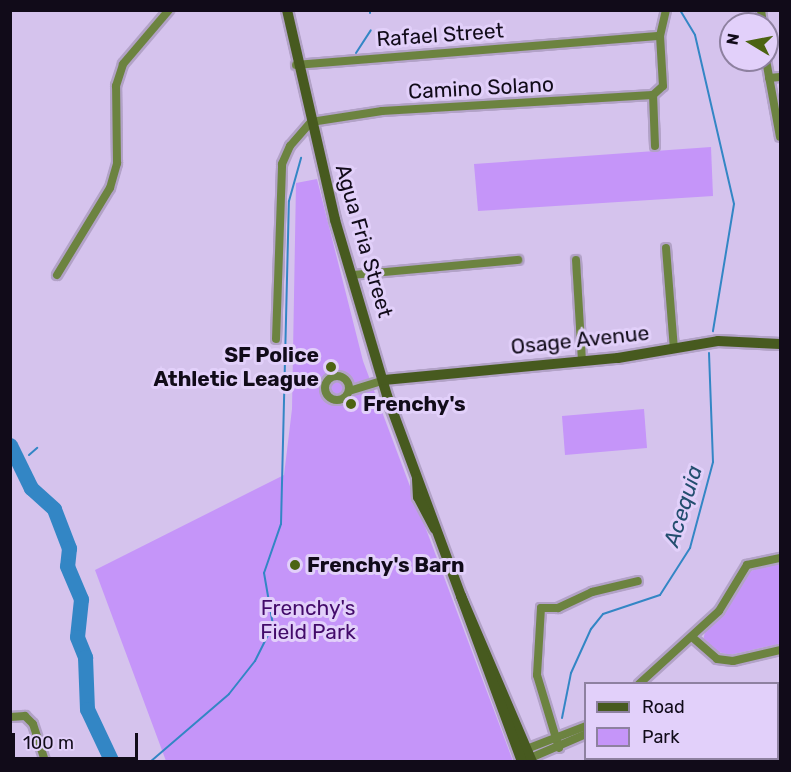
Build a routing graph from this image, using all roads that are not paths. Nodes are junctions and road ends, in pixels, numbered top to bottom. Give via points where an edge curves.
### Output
1 (169, 10) edge
2 (287, 10) edge
3 (666, 10) edge
4 (660, 36) junction
5 (296, 64) junction
6 (768, 72) edge
7 (780, 77) edge
8 (769, 78) junction
9 (653, 95) junction
10 (311, 122) junction
11 (780, 137) edge
12 (655, 146) dead end
13 (666, 248) dead end
14 (518, 260) dead end
15 (576, 261) dead end
16 (57, 275) dead end
17 (352, 275) junction
18 (276, 339) dead end
19 (780, 344) edge
20 (674, 349) junction
21 (582, 362) junction
22 (384, 380) junction
23 (349, 391) dead end
24 (780, 558) edge
25 (638, 581) dead end
26 (692, 637) junction
27 (780, 650) edge
28 (641, 682) edge
29 (10, 717) edge
30 (584, 726) edge
31 (555, 735) junction
32 (584, 735) edge
33 (559, 748) junction
34 (526, 757) edge
35 (45, 762) edge

1 - 16 street via 123,64 116,86 117,163 110,188
2 - 5 street, Agua Fria Street
3 - 4 street
4 - 5 street, Rafael Street
4 - 9 street via 663,86
5 - 10 street, Agua Fria Street
6 - 8 street
7 - 8 street
8 - 11 street
9 - 10 street, Camino Solano via 382,111
9 - 12 street
10 - 17 street, Agua Fria Street
10 - 18 street via 290,146 282,164
13 - 20 street
14 - 17 street
15 - 21 street
17 - 22 street, Agua Fria Street
19 - 20 street, Osage Avenue via 718,341
20 - 21 street, Osage Avenue
21 - 22 street, Osage Avenue
22 - 23 street
22 - 34 street, Agua Fria Street via 417,479 424,513 437,532
24 - 26 street via 747,565 719,611
25 - 31 street via 592,592 558,608 541,608 537,675
26 - 27 street via 726,660
26 - 28 street
29 - 35 street via 25,716 33,724
30 - 31 street
31 - 33 street
31 - 34 street
32 - 33 street
33 - 34 street

